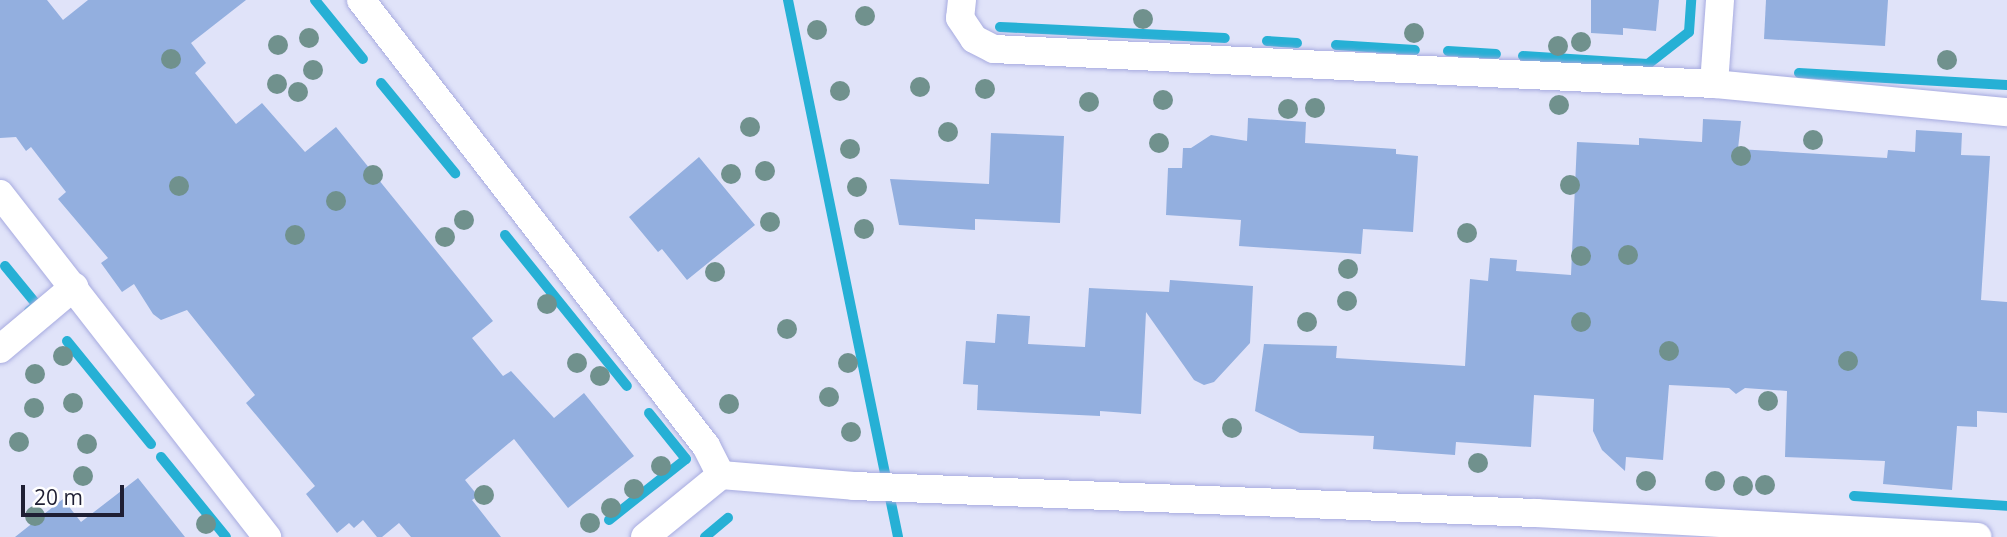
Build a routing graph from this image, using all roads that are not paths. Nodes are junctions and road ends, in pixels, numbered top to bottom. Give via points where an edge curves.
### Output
1 (361, 0) edge
2 (962, 0) edge
3 (1720, 0) edge
4 (1714, 85) junction
5 (2007, 113) edge
6 (0, 194) edge
7 (74, 287) junction
8 (0, 349) edge
9 (721, 475) junction
10 (1535, 525) edge
11 (267, 537) edge
12 (645, 537) edge
13 (1977, 537) edge

1 - 9 street via 706,446
2 - 4 street via 960,18 974,39 994,49
3 - 4 street
4 - 5 street
6 - 7 street
7 - 8 street
7 - 11 street
9 - 10 street
9 - 12 street
10 - 13 street

